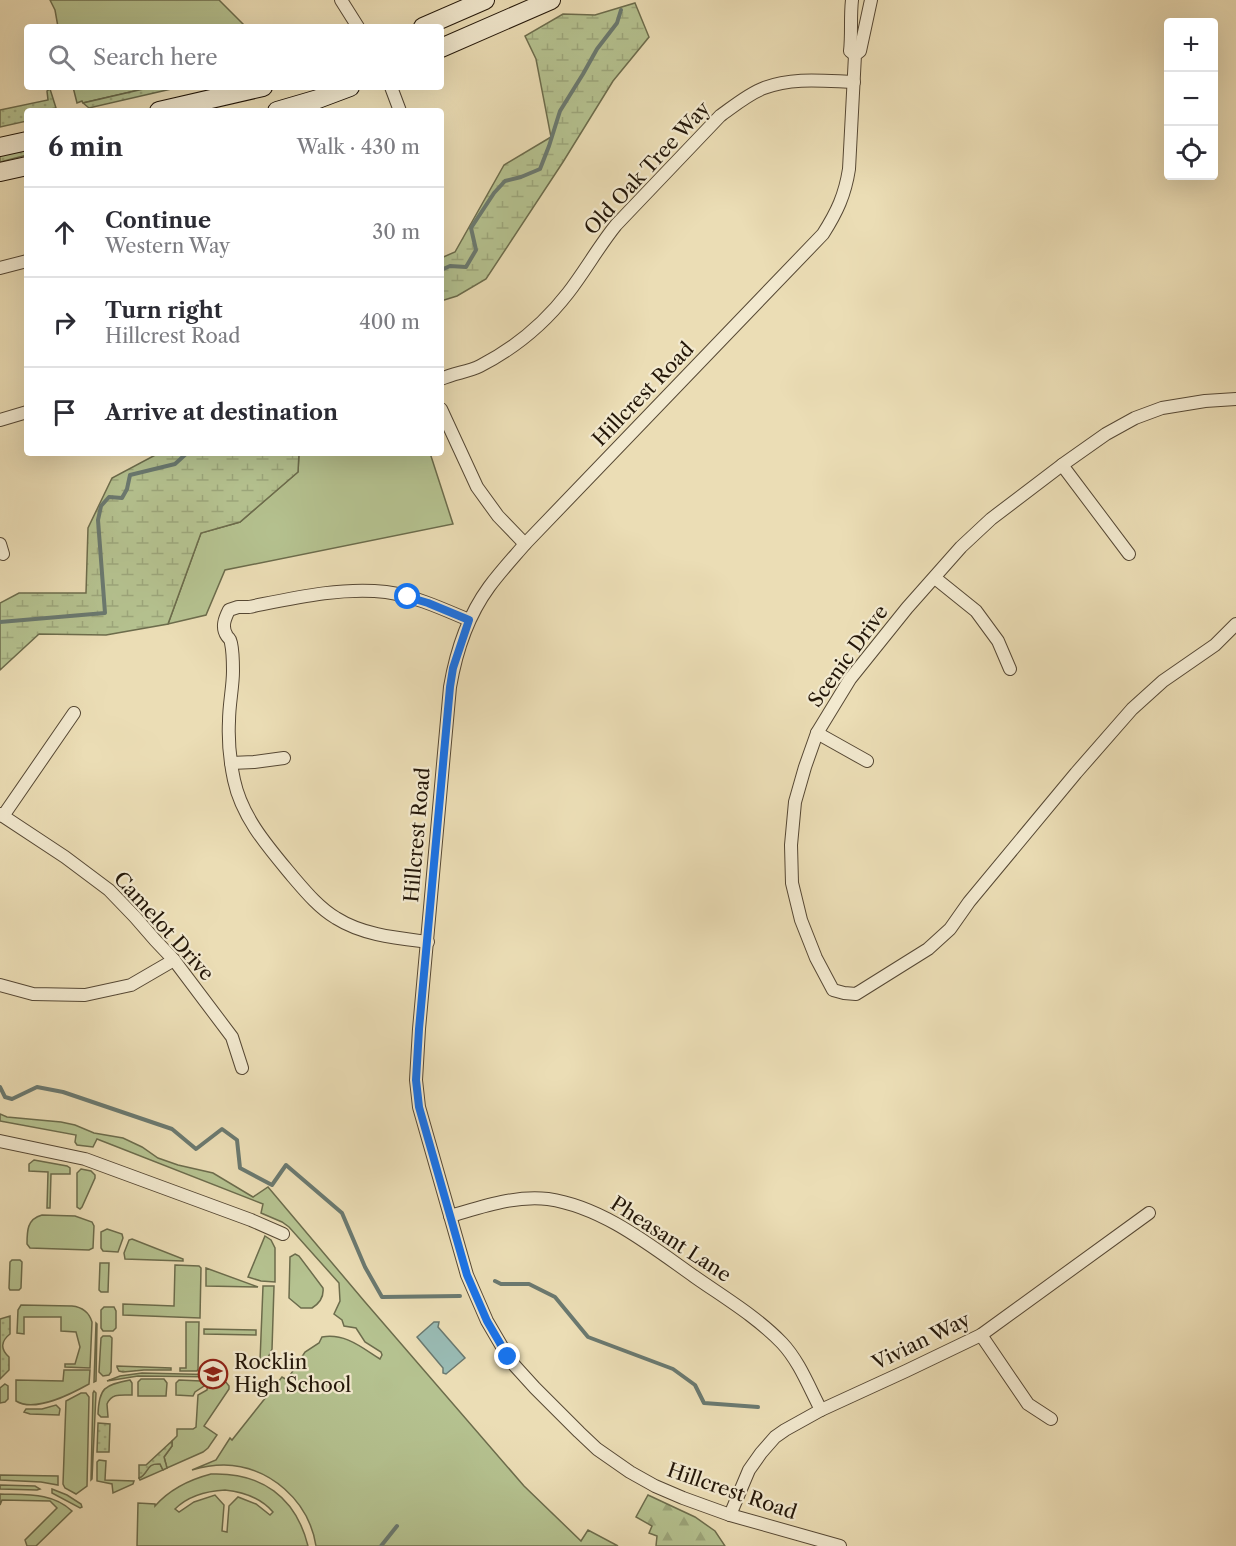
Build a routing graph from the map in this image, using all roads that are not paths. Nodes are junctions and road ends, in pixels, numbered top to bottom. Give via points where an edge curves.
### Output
1 (341, 0) edge
2 (485, 0) edge
3 (551, 0) edge
4 (852, 0) edge
5 (871, 0) edge
6 (851, 22) junction
7 (356, 24) edge
8 (430, 24) edge
9 (867, 24) junction
10 (444, 47) edge
11 (855, 55) junction
12 (854, 82) junction
13 (250, 90) edge
14 (342, 90) edge
15 (392, 90) edge
16 (172, 108) edge
17 (287, 108) edge
18 (399, 108) edge
19 (24, 142) edge
20 (0, 147) edge
21 (24, 167) edge
22 (0, 172) edge
23 (24, 262) edge
24 (0, 268) edge
25 (444, 378) edge
26 (1236, 399) edge
27 (24, 413) edge
28 (444, 415) edge
29 (0, 420) edge
30 (1062, 465) junction
31 (525, 544) junction
32 (1129, 554) dead end
33 (935, 578) junction
34 (469, 620) junction
35 (1236, 624) edge
36 (1010, 669) dead end
37 (74, 713) dead end
38 (816, 734) junction
39 (284, 758) dead end
40 (867, 761) dead end
41 (231, 763) junction
42 (1, 815) edge
43 (428, 942) junction
44 (174, 960) junction
45 (0, 985) edge
46 (242, 1068) dead end
47 (0, 1141) edge
48 (1149, 1213) dead end
49 (450, 1216) junction
50 (283, 1234) dead end
51 (981, 1335) junction
52 (821, 1410) junction
53 (1051, 1419) dead end
54 (730, 1515) junction
55 (840, 1546) edge

1 - 7 street
2 - 8 street
3 - 10 street
4 - 6 street, Hillcrest Road
5 - 9 street, Hillcrest Road
6 - 9 street
6 - 11 street, Hillcrest Road via 850,51
9 - 11 street, Hillcrest Road via 860,51
11 - 12 street, Hillcrest Road
12 - 25 street, Old Oak Tree Way via 810,80 763,88 720,116 616,225 542,323 508,350 479,366
12 - 31 street, Hillcrest Road via 848,178 840,204 823,234
13 - 16 street
14 - 17 street
15 - 18 street
19 - 20 street
21 - 22 street
23 - 24 street
26 - 30 street, Scenic Drive via 1162,408 1135,418
27 - 29 street
28 - 31 street via 477,487
30 - 32 street
30 - 33 street, Scenic Drive via 991,519
31 - 34 street, Hillcrest Road via 488,589
33 - 36 street via 976,611 998,641
33 - 38 street, Scenic Drive via 850,679
34 - 41 street via 408,597 366,591 318,593 229,610 224,627 231,640 233,671
34 - 43 street, Hillcrest Road via 450,687
35 - 38 street, Scenic Drive via 1132,709 950,929 928,949 856,994 833,990 816,958 792,884 795,802
37 - 42 street
38 - 40 street
39 - 41 street
41 - 43 street via 240,800 255,828 321,907 335,918 366,931
42 - 44 street, Camelot Drive via 109,890
43 - 49 street, Hillcrest Road via 416,1080 419,1107
44 - 45 street via 131,985 85,995 33,994
44 - 46 street, Camelot Drive via 232,1037
47 - 50 street via 85,1159
48 - 51 street, Vivian Way
49 - 52 street, Pheasant Lane via 526,1198 579,1206 605,1218 758,1320 784,1345
49 - 54 street, Hillcrest Road via 467,1275 487,1321 520,1372 613,1461 656,1486
51 - 52 street, Vivian Way
51 - 53 street via 1028,1404
52 - 54 street, Vivian Way via 775,1437 761,1453 749,1470
54 - 55 street, Hillcrest Road

